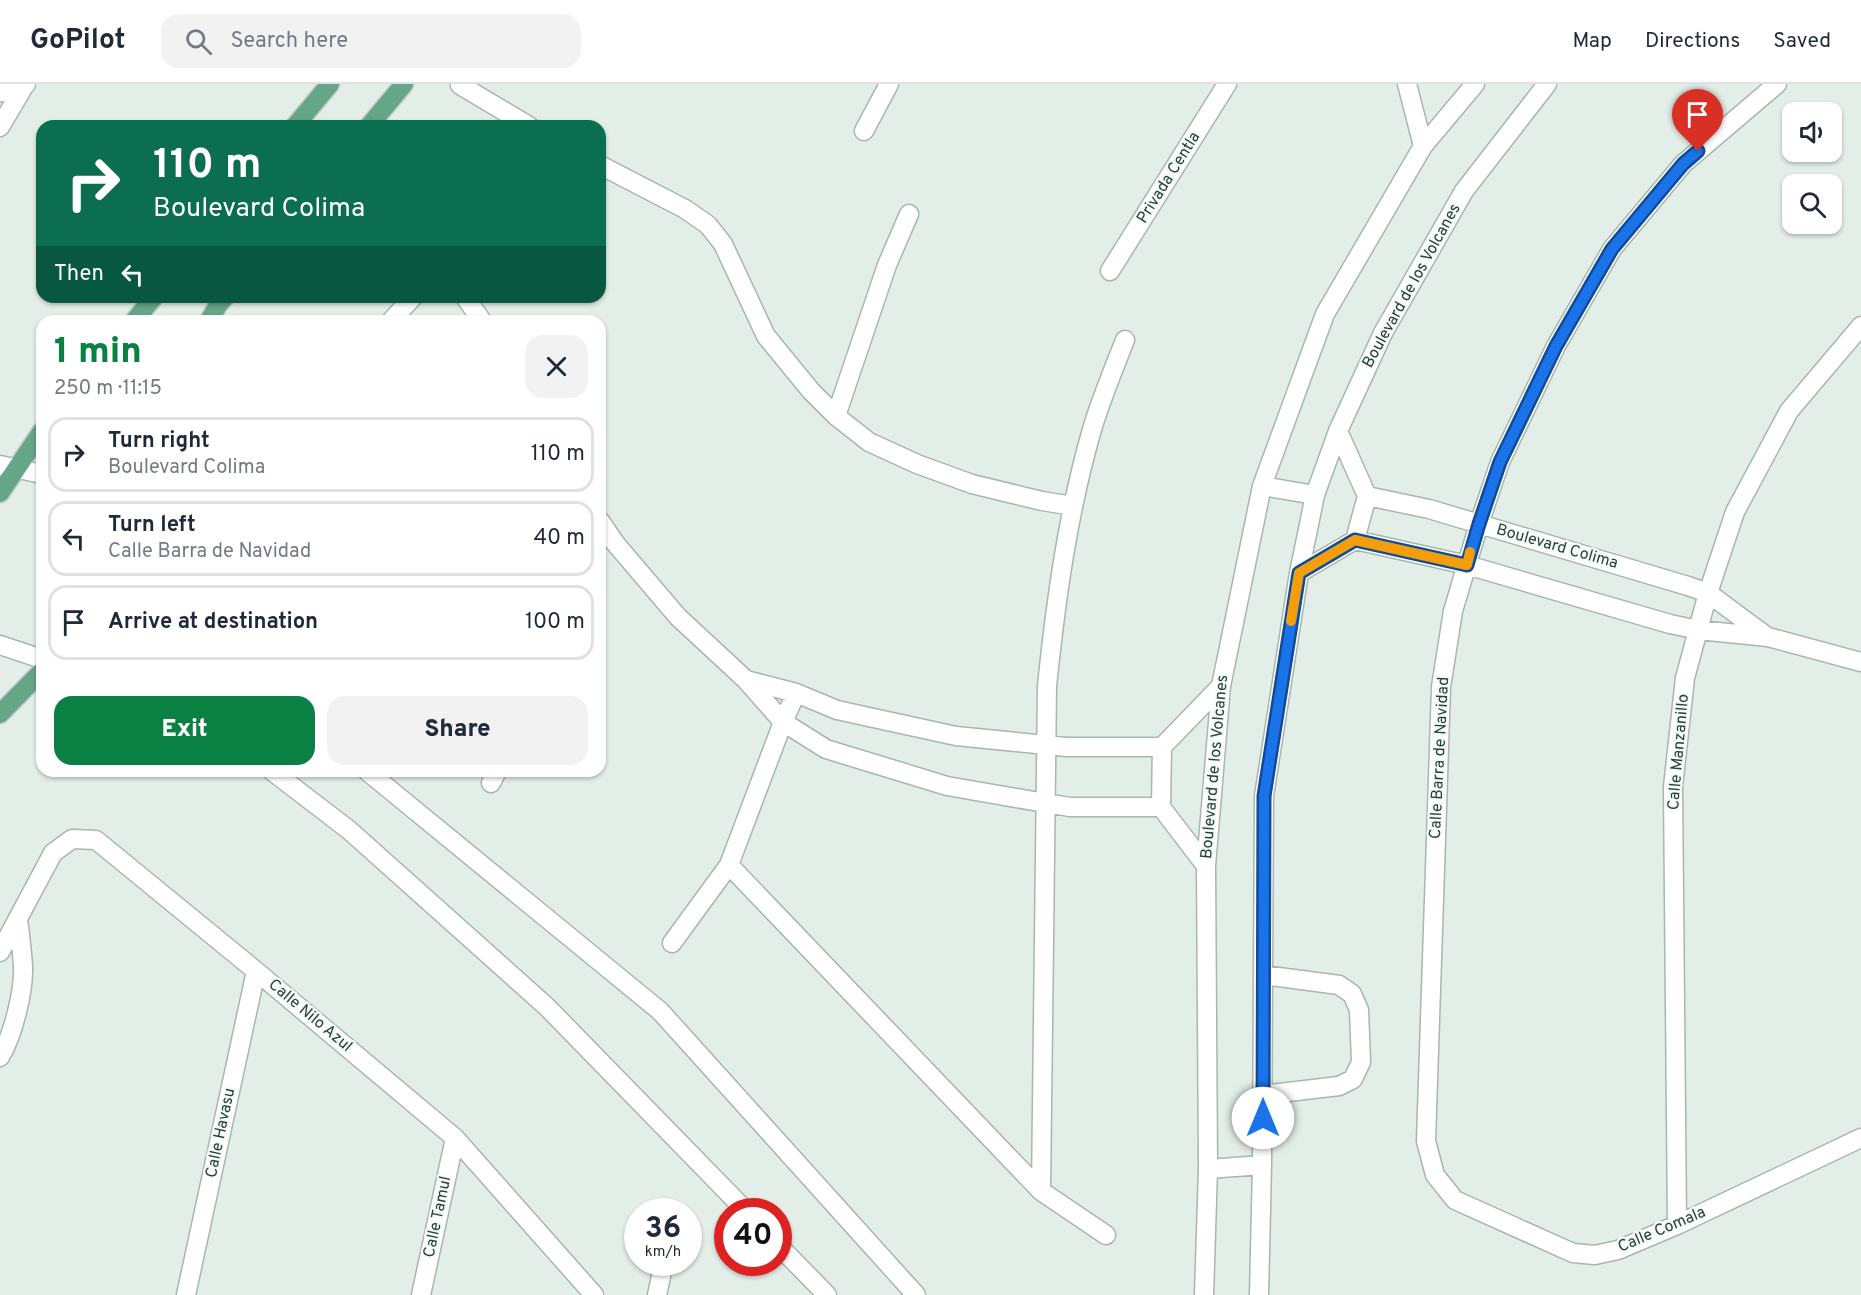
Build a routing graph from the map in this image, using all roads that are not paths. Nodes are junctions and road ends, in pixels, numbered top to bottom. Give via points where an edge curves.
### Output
1 (330, 84) edge
2 (404, 84) edge
3 (889, 84) edge
4 (1227, 84) edge
5 (1407, 84) edge
6 (1475, 84) edge
7 (1547, 84) edge
8 (1778, 84) edge
9 (460, 85) edge
10 (25, 86) edge
11 (0, 92) edge
12 (300, 120) edge
13 (374, 120) edge
14 (519, 120) edge
15 (0, 127) edge
16 (864, 131) dead end
17 (1423, 146) junction
18 (606, 168) edge
19 (909, 214) dead end
20 (1110, 271) dead end
21 (149, 303) edge
22 (408, 303) edge
23 (139, 315) edge
24 (396, 315) edge
25 (1861, 326) edge
26 (1125, 340) dead end
27 (836, 416) junction
28 (1338, 431) junction
29 (36, 440) edge
30 (0, 465) edge
31 (18, 468) junction
32 (36, 472) edge
33 (1262, 486) junction
34 (0, 493) edge
35 (1314, 495) junction
36 (1367, 496) junction
37 (1073, 506) junction
38 (1479, 524) junction
39 (1355, 540) junction
40 (607, 546) edge
41 (1467, 565) junction
42 (1299, 573) junction
43 (1708, 593) junction
44 (1698, 630) junction
45 (1768, 638) junction
46 (0, 645) edge
47 (36, 657) edge
48 (1861, 662) edge
49 (36, 677) edge
50 (746, 680) junction
51 (1221, 686) junction
52 (796, 693) junction
53 (0, 714) edge
54 (783, 722) junction
55 (1046, 745) junction
56 (1162, 747) junction
57 (280, 777) edge
58 (374, 777) edge
59 (1045, 803) junction
60 (1161, 807) junction
61 (729, 865) junction
62 (1206, 866) junction
63 (18, 919) junction
64 (672, 944) dead end
65 (0, 952) edge
66 (256, 971) junction
67 (1263, 975) junction
68 (0, 1057) edge
69 (1263, 1095) junction
70 (455, 1138) junction
71 (1861, 1138) edge
72 (1262, 1165) junction
73 (1208, 1169) junction
74 (1435, 1175) joint
75 (1041, 1191) junction
76 (733, 1198) edge
77 (1677, 1225) junction
78 (1106, 1234) dead end
79 (792, 1259) edge
80 (661, 1276) edge
81 (186, 1295) edge
82 (421, 1295) edge
83 (594, 1295) edge
84 (657, 1295) edge
85 (827, 1295) edge
86 (916, 1295) edge
87 (1204, 1295) edge
88 (1259, 1295) edge

1 - 12 main road
2 - 13 main road
3 - 16 street
4 - 20 street, Privada Centla
5 - 17 street
6 - 17 street, Boulevard de los Volcanes
7 - 28 street, Boulevard de los Volcanes via 1464,191 1383,333
8 - 38 street, Calle Barra de Navidad via 1683,164 1612,249 1556,346 1500,462
9 - 14 street
10 - 11 street via 10,93
10 - 15 street
17 - 33 street, Boulevard de los Volcanes via 1325,314
18 - 27 street via 708,225 723,244 766,336
19 - 27 street via 887,265
21 - 23 main road
22 - 24 street
25 - 43 street, Calle Manzanillo via 1789,411 1735,512
26 - 37 street via 1093,425
27 - 37 street via 869,442 917,464 972,484
28 - 35 street, Boulevard de los Volcanes
28 - 36 street
29 - 31 main road
30 - 31 street
31 - 32 street
31 - 34 main road
33 - 35 street
33 - 51 street, Boulevard de los Volcanes
35 - 42 street, Boulevard de los Volcanes
36 - 38 street, Boulevard Colima
36 - 39 street
37 - 55 street via 1055,610
38 - 41 street, Calle Barra de Navidad
38 - 43 street, Boulevard Colima
39 - 41 street, Boulevard Colima
39 - 42 street
40 - 50 street
41 - 44 street, Boulevard Colima
41 - 74 street, Calle Barra de Navidad via 1453,611 1441,687 1426,1141
42 - 67 street, Boulevard de los Volcanes via 1264,796
43 - 44 street, Calle Manzanillo
43 - 45 street, Boulevard Colima
44 - 45 street, Boulevard Colima
44 - 77 street, Calle Manzanillo via 1685,678 1673,787
45 - 48 street, Boulevard Colima
46 - 47 street
49 - 53 main road
50 - 52 street
50 - 54 street
51 - 56 street
51 - 62 street, Boulevard de los Volcanes
52 - 54 street
52 - 55 street via 837,710 956,736
54 - 59 street via 837,753 947,786
54 - 61 street
55 - 56 street
55 - 59 street
56 - 60 street
57 - 76 street via 349,830 547,1007
58 - 86 street via 660,1011
59 - 60 street via 1070,807
59 - 75 street
60 - 62 street
61 - 64 street
61 - 75 street
62 - 73 street, Boulevard de los Volcanes
63 - 65 street, Calle Nilo Azul
63 - 66 street, Calle Nilo Azul via 53,853 72,839 96,840
63 - 68 street via 23,968 20,996 8,1045
66 - 70 street, Calle Nilo Azul
66 - 81 street, Calle Havasu
67 - 69 street, Boulevard de los Volcanes
67 - 69 street via 1339,986 1352,994 1359,1010 1360,1062 1353,1079 1339,1086
69 - 72 street, Boulevard de los Volcanes
70 - 82 street, Calle Tamul
70 - 83 street, Calle Nilo Azul
71 - 77 street, Calle Comala
72 - 73 street
72 - 88 street, Boulevard de los Volcanes
73 - 87 street, Boulevard de los Volcanes
74 - 77 street, Calle Comala via 1455,1200 1573,1253 1595,1255 1618,1250
75 - 78 street
79 - 85 street
80 - 84 street

